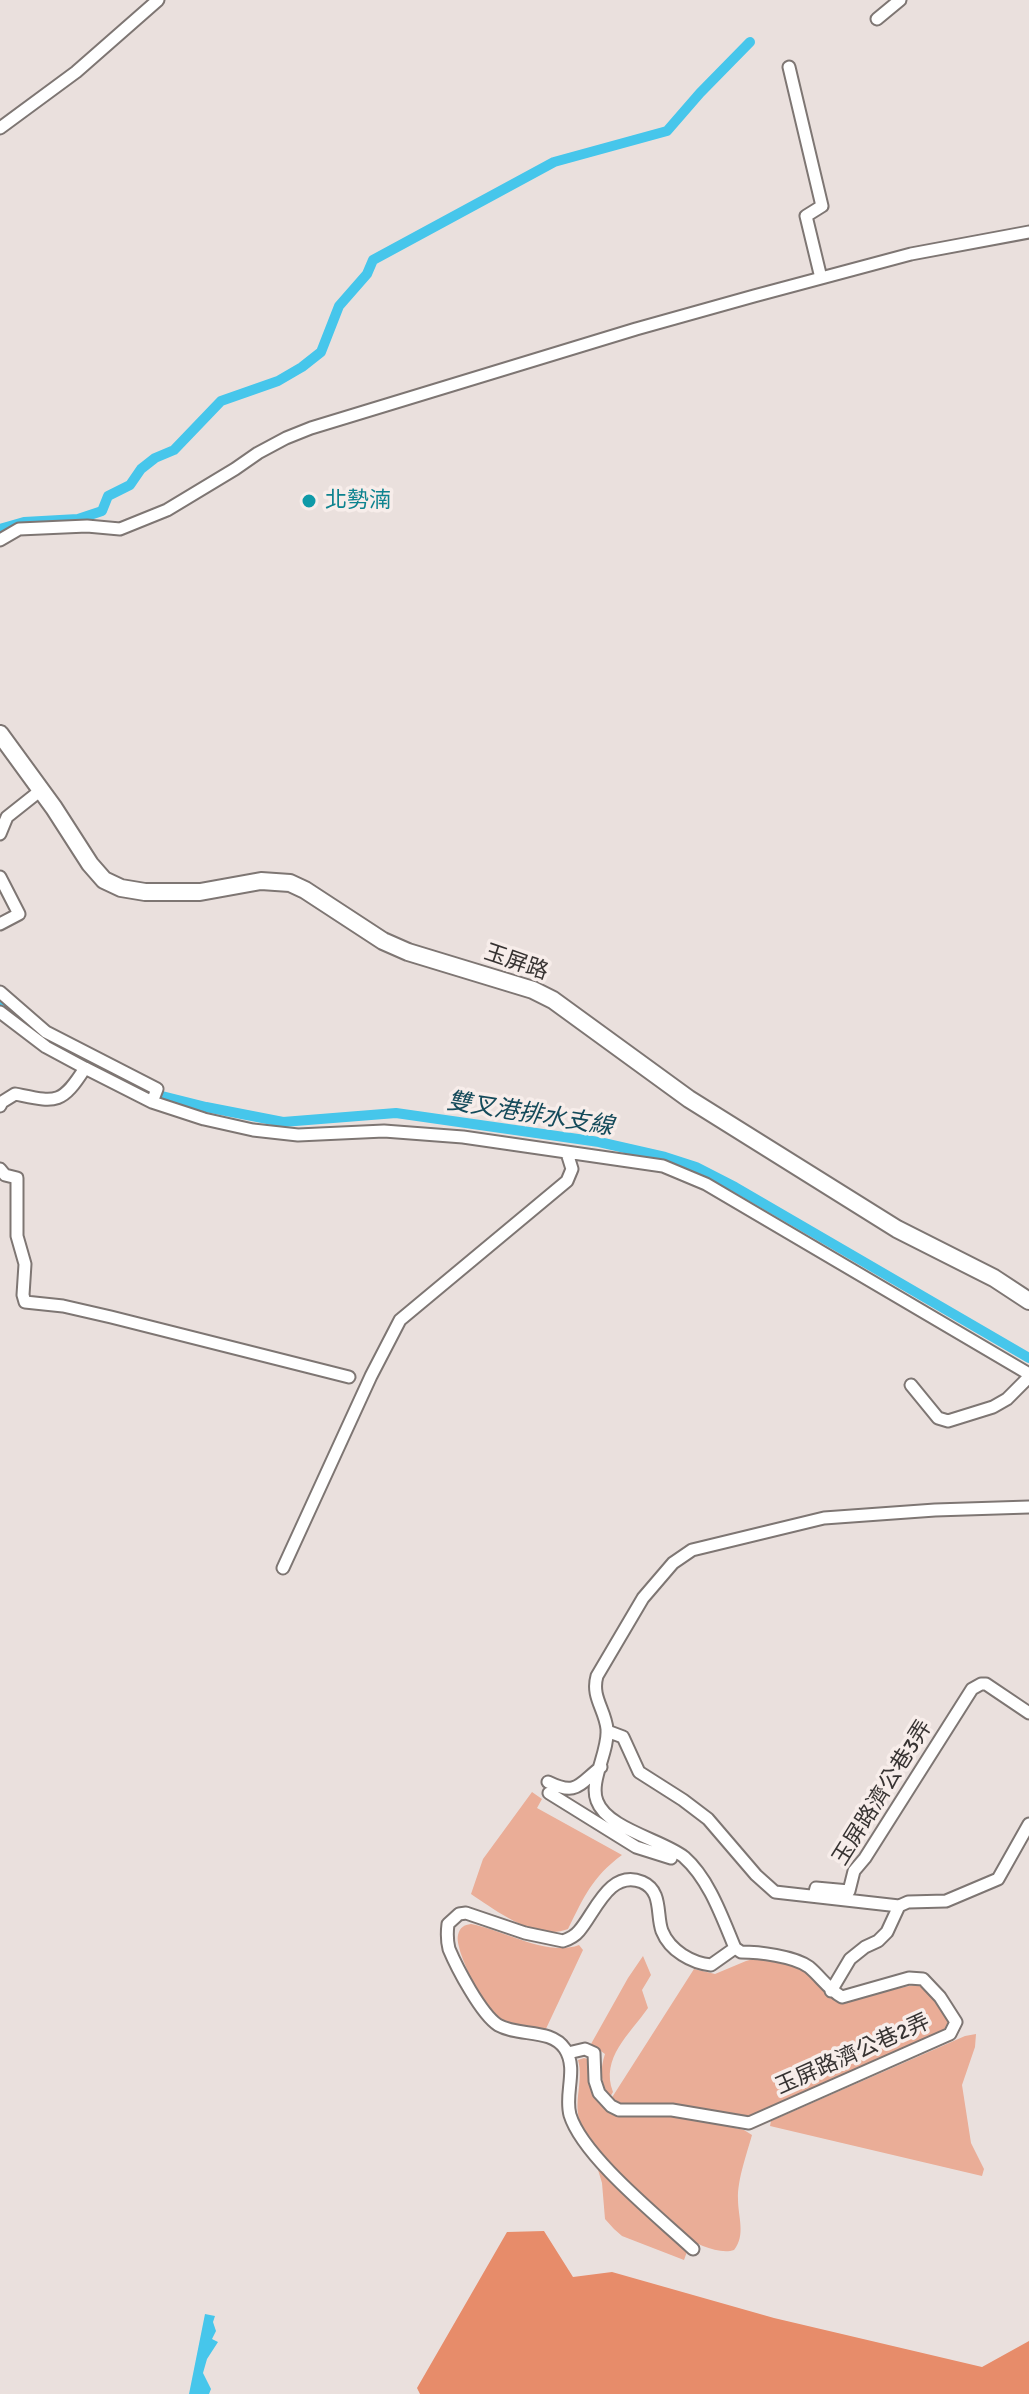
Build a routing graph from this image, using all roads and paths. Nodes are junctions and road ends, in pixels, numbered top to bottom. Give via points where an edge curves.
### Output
1 (158, 0) edge
2 (900, 0) edge
3 (877, 19) dead end
4 (789, 67) dead end
5 (0, 128) edge
6 (1029, 232) edge
7 (821, 278) junction
8 (0, 540) edge
9 (0, 734) edge
10 (41, 790) junction
11 (0, 834) edge
12 (0, 877) edge
13 (0, 924) edge
14 (0, 992) edge
15 (0, 1012) edge
16 (85, 1068) junction
17 (152, 1102) junction
18 (0, 1106) edge
19 (567, 1153) junction
20 (0, 1169) edge
21 (1029, 1301) edge
22 (1029, 1375) edge
23 (349, 1377) dead end
24 (911, 1385) dead end
25 (1029, 1507) edge
26 (283, 1568) dead end
27 (1029, 1713) edge
28 (607, 1731) junction
29 (601, 1767) junction
30 (1029, 1824) edge
31 (703, 1880) junction
32 (814, 1896) junction
33 (899, 1906) junction
34 (735, 1948) junction
35 (831, 1991) junction
36 (568, 2053) junction
37 (693, 2249) dead end

1 - 5 street via 76,72
2 - 3 street
4 - 7 street via 822,206 806,216
6 - 7 street
7 - 8 street via 311,428 258,453 167,510 120,529 19,529
9 - 10 street, 玉屏路
10 - 11 street via 7,817
10 - 21 street, 玉屏路 via 104,880 145,892 290,883 383,941 533,990 689,1099 897,1229
12 - 13 street via 19,914
14 - 17 street via 46,1032 157,1089
15 - 16 street
16 - 17 street
16 - 18 street via 57,1099 15,1094
17 - 19 street via 253,1130 298,1135 384,1131
19 - 22 street via 663,1166 706,1184
19 - 26 street via 572,1169 567,1181 400,1320
20 - 23 street via 17,1178 25,1302 111,1317
22 - 24 street via 993,1407 948,1421 938,1418
25 - 28 street via 824,1518 692,1550 673,1563 643,1598 597,1676 595,1695
27 - 32 street, 玉屏路濟公巷3弄 via 986,1684 972,1689 854,1871 849,1891 816,1888
28 - 29 street
28 - 32 street via 623,1737 639,1772 708,1819 775,1892
29 - 31 street via 594,1790 598,1805 626,1828 682,1856
29 - 31 street via 573,1789 549,1788 636,1847 682,1863
30 - 33 street via 998,1879 946,1901
31 - 34 street
32 - 33 street
33 - 35 street via 887,1932 850,1959
34 - 35 street via 807,1965
34 - 36 street via 711,1965 690,1960 662,1929 652,1889 630,1880 606,1891 578,1932 563,1941 466,1913 452,1918 449,1949 481,2008 498,2025 552,2038
35 - 36 street, 玉屏路濟公巷2弄 via 842,1997 909,1978 923,1979 940,1997 955,2027 950,2034 749,2123 672,2110 619,2110 599,2093 594,2053
36 - 37 street via 568,2105 576,2128 599,2161

